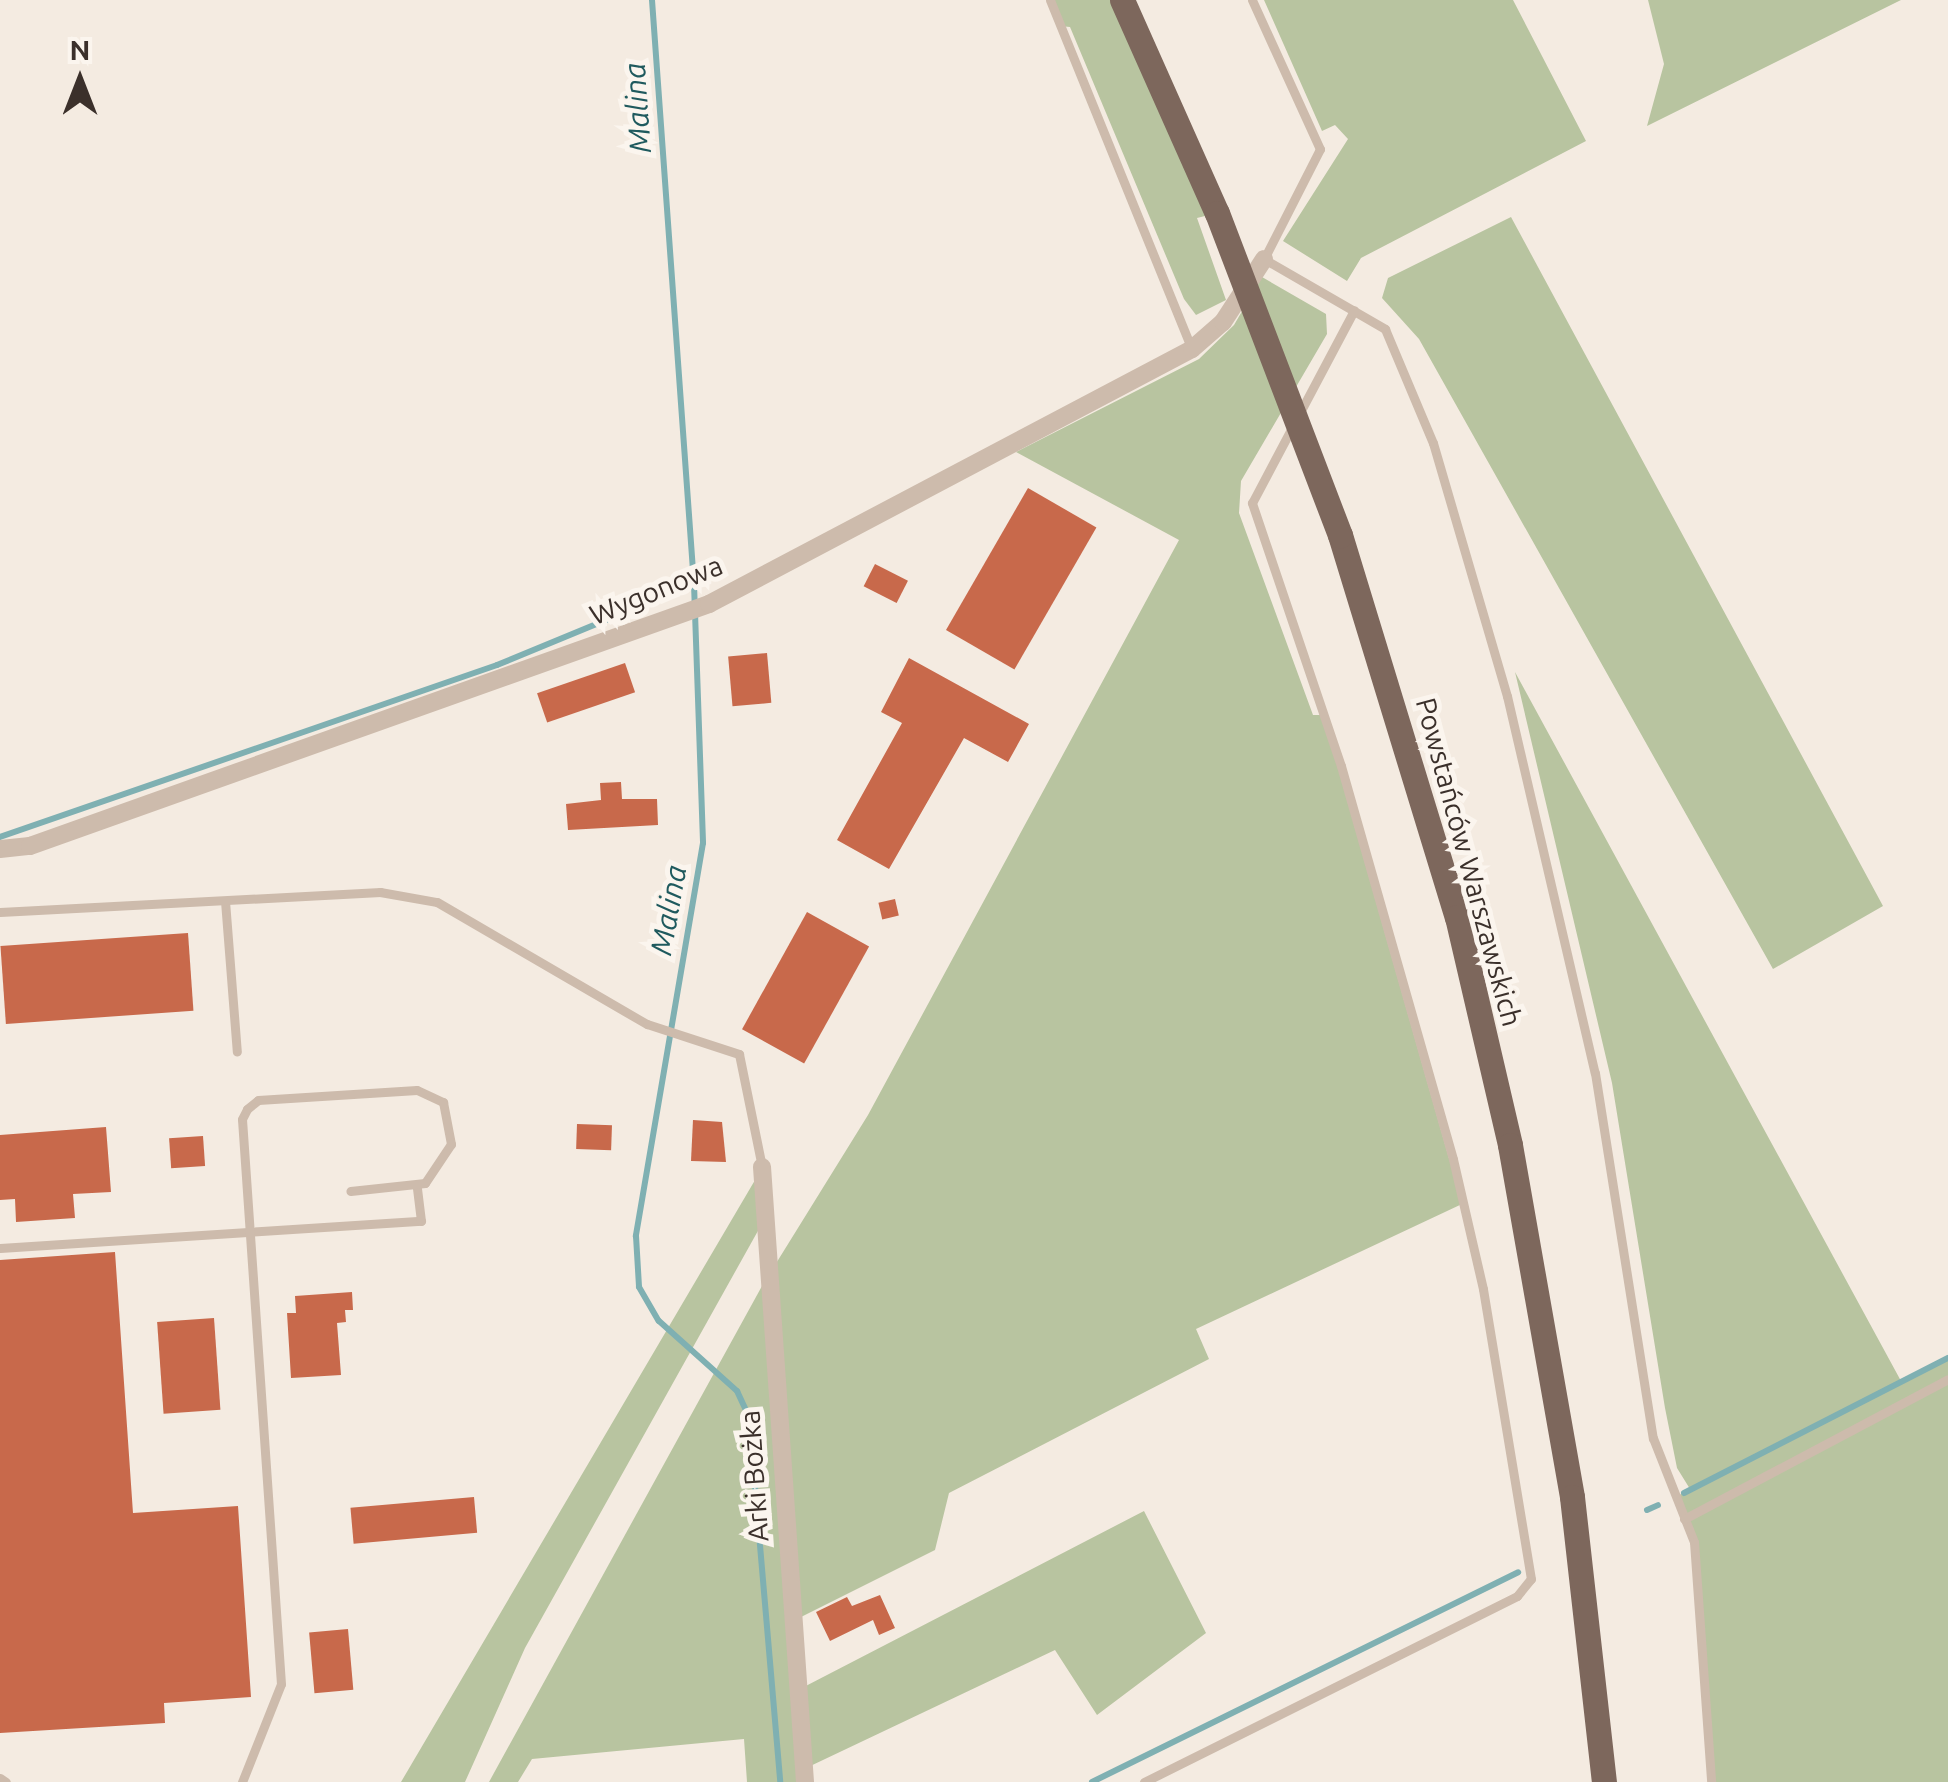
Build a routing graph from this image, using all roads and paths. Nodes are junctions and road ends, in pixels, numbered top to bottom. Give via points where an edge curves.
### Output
1 (1050, 0) edge
2 (1122, 0) edge
3 (1252, 0) edge
4 (1264, 260) junction
5 (1354, 310) junction
6 (1192, 349) junction
7 (0, 849) edge
8 (225, 902) junction
9 (0, 912) edge
10 (237, 1052) dead end
11 (762, 1167) joint
12 (417, 1187) junction
13 (350, 1191) dead end
14 (249, 1232) junction
15 (0, 1248) edge
16 (1948, 1379) edge
17 (1684, 1520) junction
18 (242, 1782) edge
19 (805, 1782) edge
20 (1144, 1782) edge
21 (1604, 1782) edge
22 (1711, 1782) edge

1 - 6 lane
2 - 21 main road, Powstańców Warszawskich, bridge via 1217,213 1340,535 1457,917 1510,1145 1572,1498
3 - 4 lane via 1320,149
4 - 5 lane
4 - 6 street, Wygonowa via 1223,322
5 - 17 lane via 1386,328 1433,443 1507,696 1595,1073 1653,1438
5 - 20 lane via 1252,503 1341,766 1453,1159 1487,1308 1531,1580 1516,1596
6 - 7 street, Wygonowa via 709,604 30,846
8 - 9 lane
8 - 10 lane
8 - 11 lane via 417,896 465,916 648,1024 740,1054
11 - 19 street, Arki Bożka
12 - 13 lane
12 - 14 lane via 421,1220
12 - 14 lane via 445,1158 453,1132 443,1102 432,1094 258,1100 242,1119
14 - 15 lane
14 - 18 lane via 281,1684
16 - 17 lane
17 - 22 lane via 1696,1566

